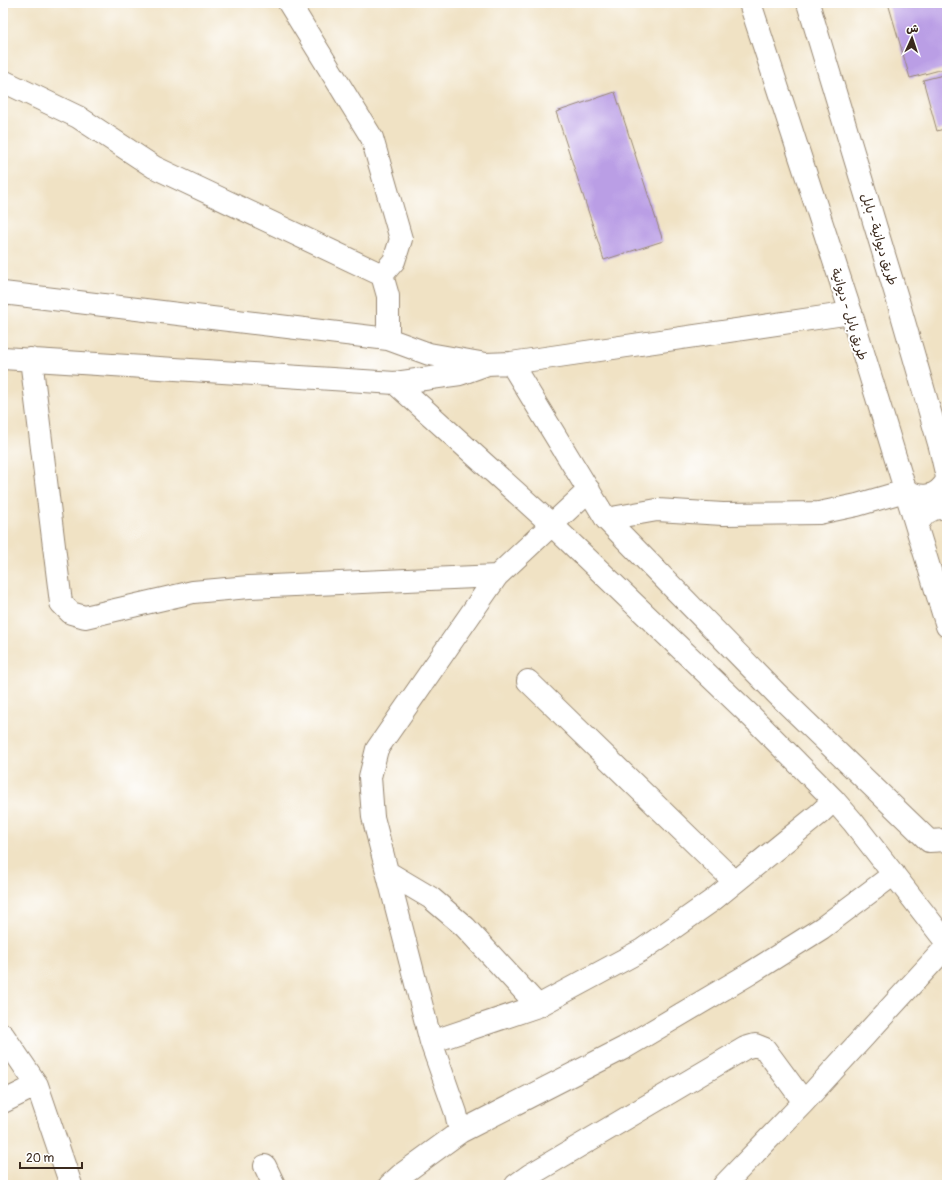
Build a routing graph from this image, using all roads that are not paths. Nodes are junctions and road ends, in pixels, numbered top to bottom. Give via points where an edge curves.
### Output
1 (289, 3) edge
2 (750, 3) edge
3 (808, 3) edge
4 (3, 81) edge
5 (382, 275) junction
6 (3, 293) edge
7 (851, 313) junction
8 (388, 339) junction
9 (3, 358) edge
10 (31, 360) junction
11 (511, 363) junction
12 (486, 364) junction
13 (394, 383) junction
14 (947, 477) edge
15 (947, 480) edge
16 (589, 490) junction
17 (905, 490) junction
18 (947, 508) edge
19 (606, 519) junction
20 (551, 524) junction
21 (917, 527) junction
22 (496, 576) junction
23 (947, 626) edge
24 (528, 681) dead end
25 (834, 800) junction
26 (947, 840) edge
27 (387, 872) junction
28 (894, 874) junction
29 (735, 882) junction
30 (947, 943) edge
31 (947, 946) edge
32 (538, 1006) junction
33 (3, 1035) edge
34 (430, 1042) junction
35 (37, 1085) junction
36 (3, 1102) edge
37 (804, 1102) junction
38 (460, 1132) junction
39 (730, 1183) edge
40 (70, 1185) edge
41 (390, 1185) edge
42 (516, 1185) edge

1 - 5 main road via 372,138 401,239 394,261
2 - 7 main road, طريق بابل - ديوانية
3 - 14 main road, طريق ديوانية - بابل via 898,302
4 - 5 main road via 78,118 154,167
5 - 8 main road via 388,296
6 - 8 main road
7 - 11 main road
7 - 17 main road, طريق بابل - ديوانية
8 - 12 main road via 429,354
9 - 10 main road
10 - 13 main road
10 - 22 main road via 61,603 71,613 85,617 193,592 249,587
11 - 12 main road
11 - 16 main road
12 - 13 main road via 460,374
13 - 20 main road
15 - 17 main road via 937,492 928,496 911,494
16 - 19 main road
16 - 20 main road
17 - 19 main road via 857,505 819,513 723,514 657,510
17 - 21 main road, طريق بابل - ديوانية
18 - 21 main road via 932,509 925,513
19 - 26 main road via 777,694 929,840
20 - 22 main road
20 - 25 main road
21 - 23 main road, طريق بابل - ديوانية
22 - 27 main road via 377,749 370,777 373,817
24 - 29 main road
25 - 28 main road
25 - 29 main road
27 - 32 main road via 431,898 465,926
27 - 34 main road
28 - 30 main road
28 - 38 main road via 822,928 749,974 624,1048
29 - 32 main road via 642,950
31 - 37 main road
32 - 34 main road
33 - 35 main road
34 - 38 main road via 456,1112
35 - 36 main road
35 - 40 main road
37 - 39 main road
37 - 42 main road via 765,1049 755,1045 738,1052
38 - 41 main road

